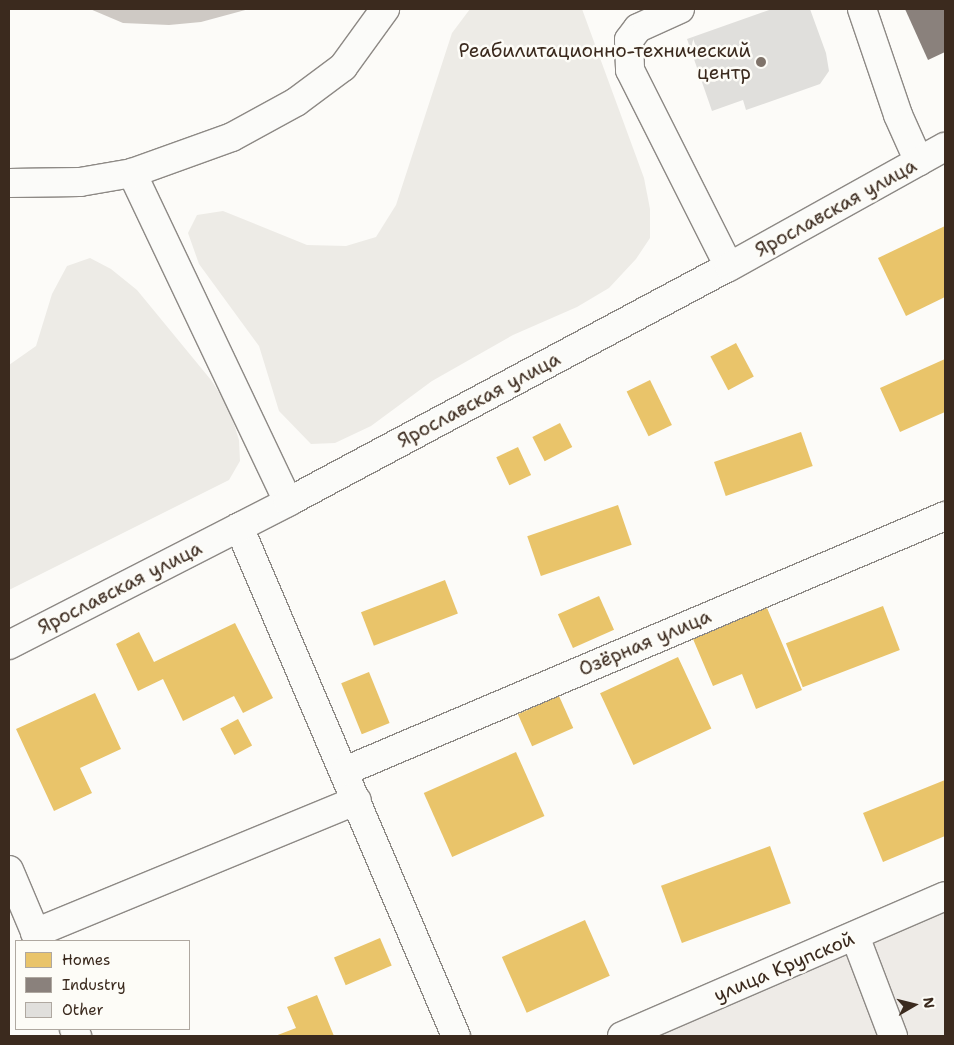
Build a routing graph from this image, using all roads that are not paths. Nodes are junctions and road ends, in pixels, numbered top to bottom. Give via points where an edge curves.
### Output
1 (385, 9) edge
2 (680, 9) edge
3 (862, 9) edge
4 (945, 147) edge
5 (919, 162) junction
6 (132, 173) junction
7 (9, 183) edge
8 (729, 267) junction
9 (288, 502) junction
10 (945, 516) edge
11 (239, 527) junction
12 (9, 645) edge
13 (345, 771) junction
14 (357, 800) junction
15 (9, 870) edge
16 (945, 896) edge
17 (855, 936) junction
18 (37, 937) edge
19 (456, 1036) edge
20 (622, 1036) edge
21 (893, 1036) edge

1 - 6 street via 343,67 296,102 232,137
2 - 8 street via 638,28 629,40 630,70
3 - 5 street via 898,115
4 - 5 street, Ярославская улица
5 - 8 street, Ярославская улица
6 - 7 street via 80,182
6 - 9 street
8 - 9 street, Ярославская улица
9 - 11 street, Ярославская улица
10 - 13 street, Озёрная улица
11 - 12 street, Ярославская улица
11 - 13 street
13 - 14 street
14 - 18 street
14 - 19 street
15 - 18 street
16 - 17 street, улица Крупской
17 - 20 street, улица Крупской
17 - 21 street

